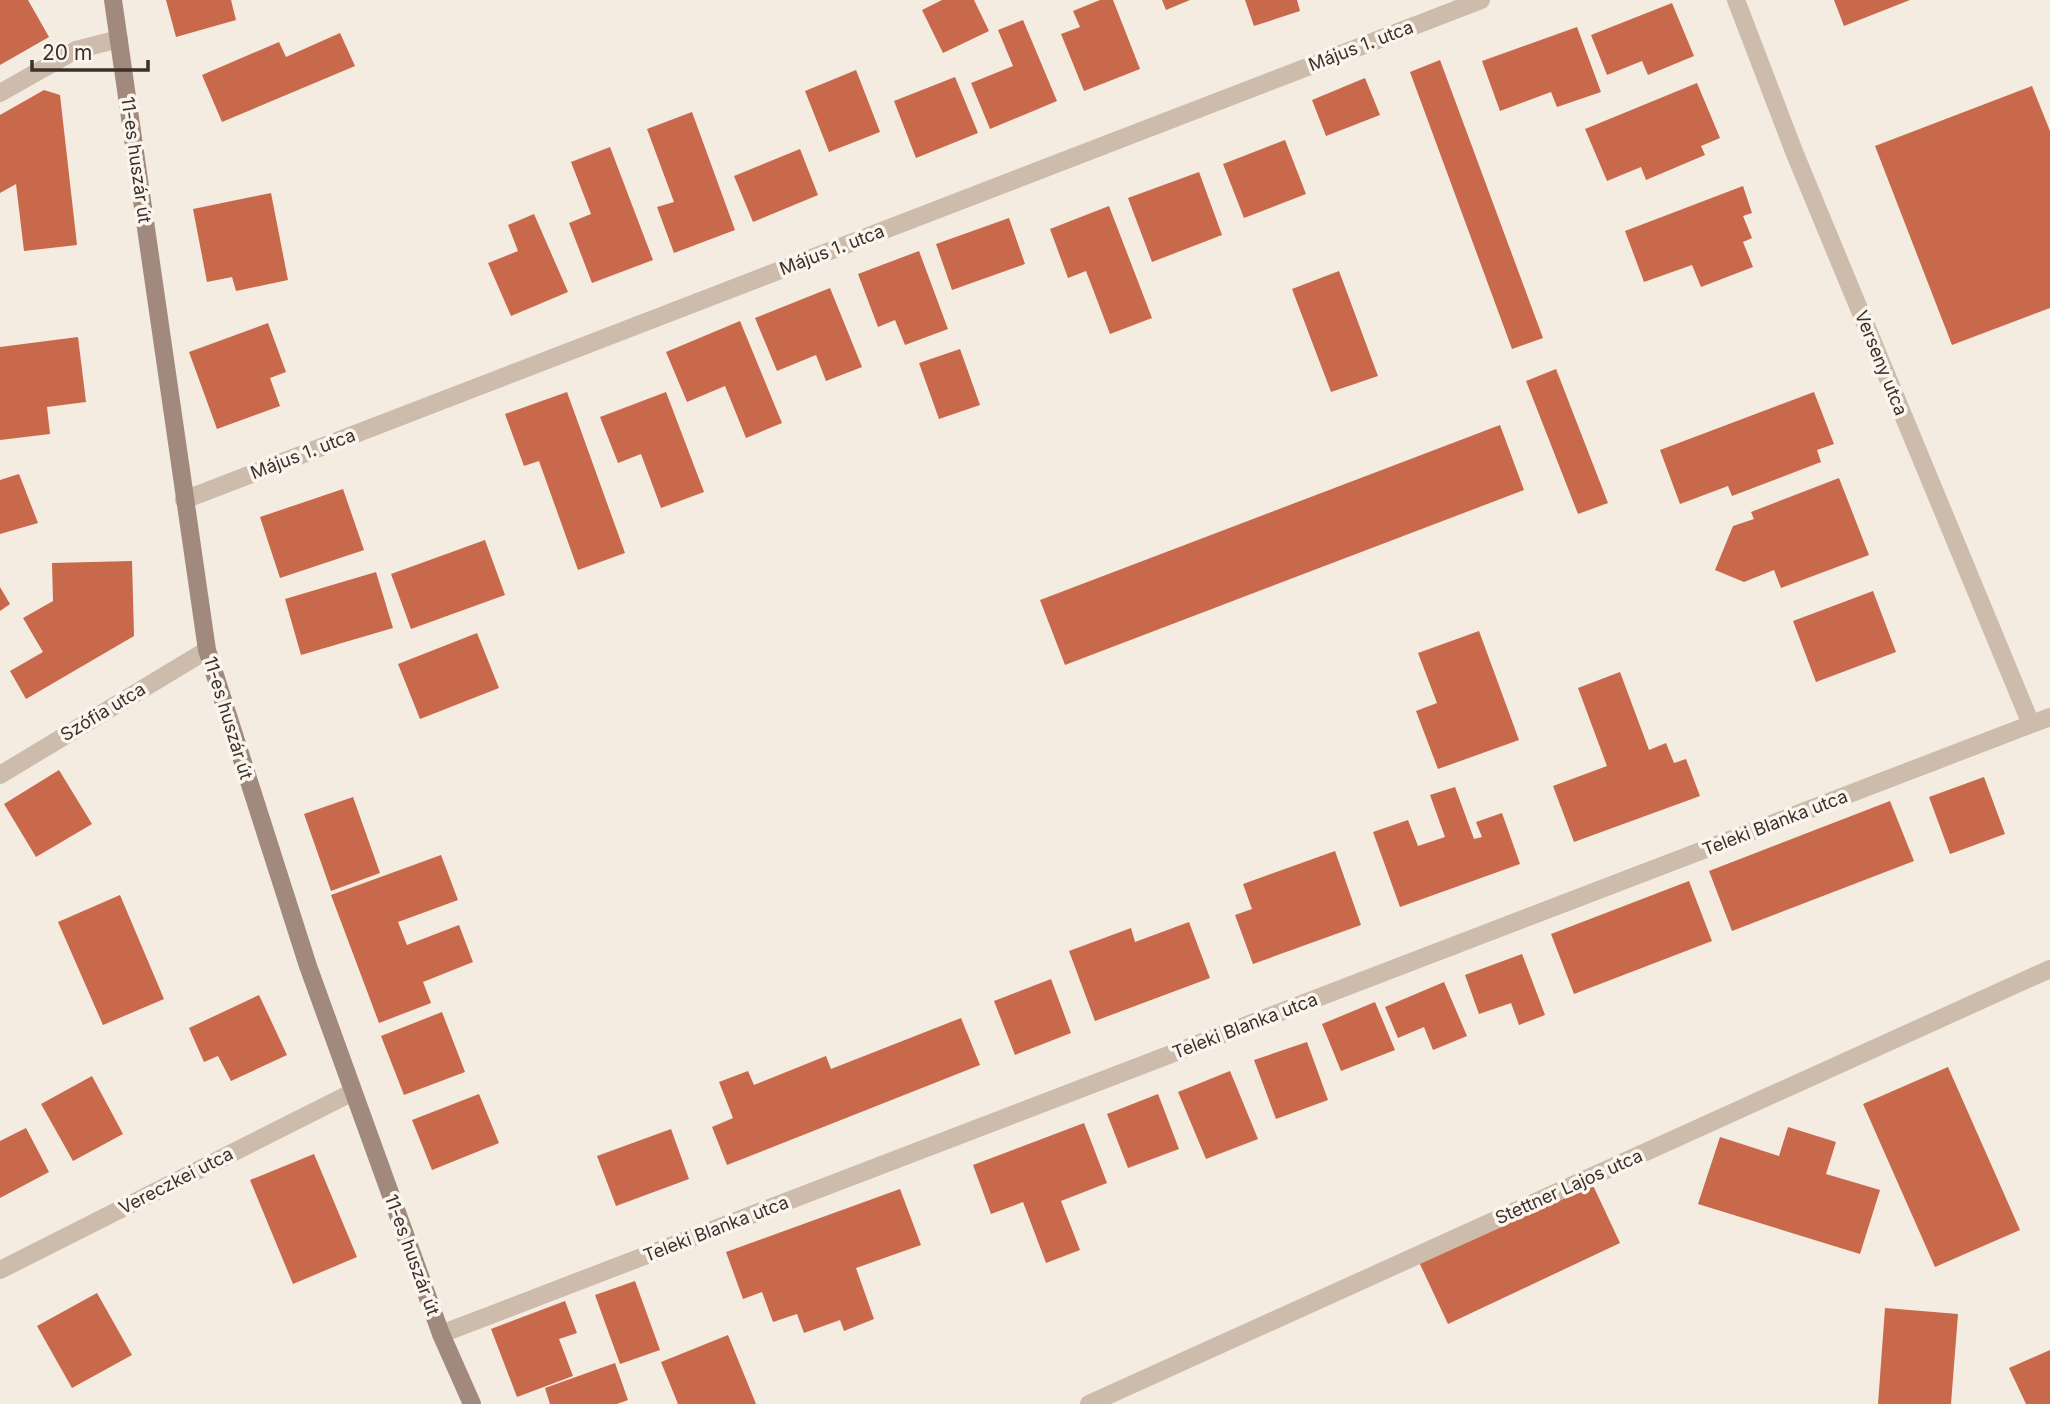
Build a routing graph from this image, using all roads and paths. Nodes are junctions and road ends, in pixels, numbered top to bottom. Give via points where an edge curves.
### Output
1 (113, 0) edge
2 (1480, 0) edge
3 (1736, 0) edge
4 (119, 39) junction
5 (0, 93) edge
6 (184, 500) junction
7 (207, 650) junction
8 (2050, 717) edge
9 (2031, 724) junction
10 (0, 775) edge
11 (2050, 969) edge
12 (353, 1092) junction
13 (0, 1270) edge
14 (441, 1334) junction
15 (472, 1404) edge
16 (1089, 1404) edge

1 - 4 main road, 11-es huszár út
2 - 6 street, Május 1. utca
3 - 9 street, Verseny utca
4 - 5 street via 76,50
4 - 6 main road, 11-es huszár út
6 - 7 main road, 11-es huszár út
7 - 10 street, Szófia utca
7 - 12 main road, 11-es huszár út via 299,940
8 - 9 street, Teleki Blanka utca
9 - 14 street, Teleki Blanka utca
11 - 16 street, Stettner Lajos utca
12 - 13 street, Vereczkei utca
12 - 14 main road, 11-es huszár út
14 - 15 main road, 11-es huszár út

